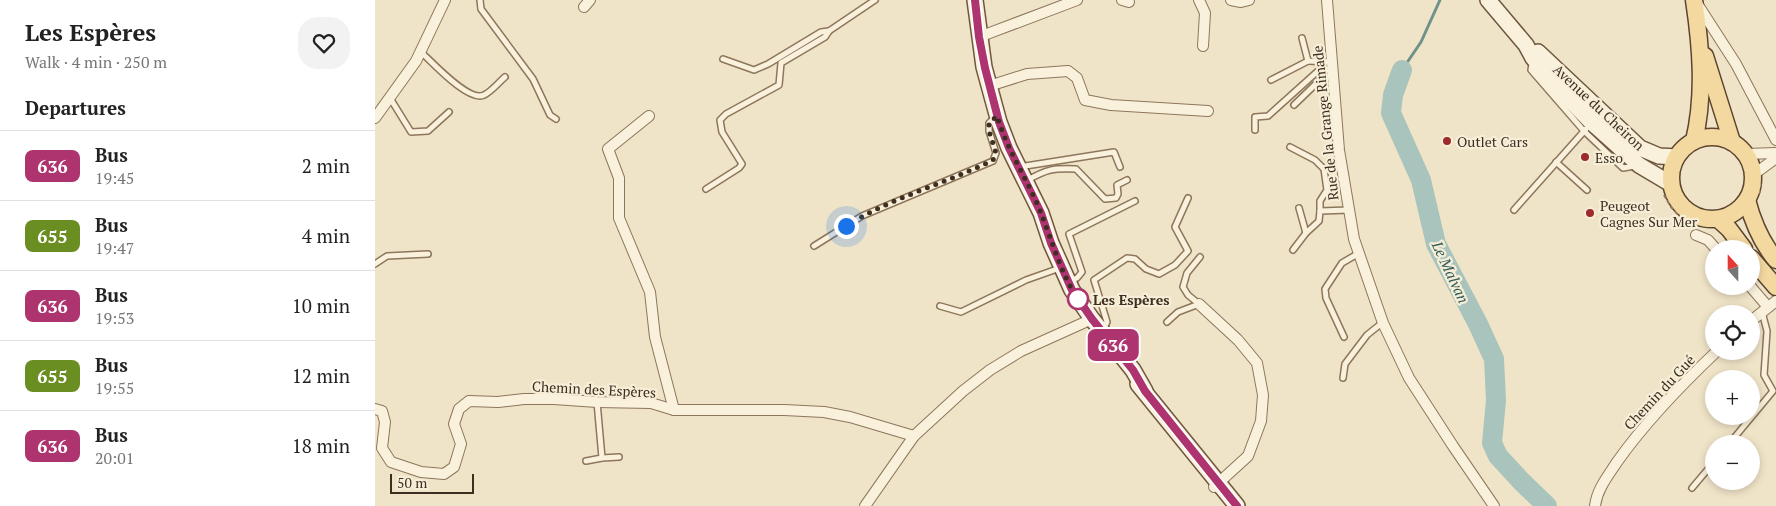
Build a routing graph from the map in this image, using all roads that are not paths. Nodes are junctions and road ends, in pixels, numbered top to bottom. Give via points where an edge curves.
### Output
1 (445, 0) edge
2 (480, 0) edge
3 (875, 0) edge
4 (975, 0) edge
5 (1077, 0) edge
6 (1199, 0) edge
7 (1231, 0) edge
8 (1249, 0) edge
9 (1327, 0) edge
10 (1489, 0) edge
11 (1694, 0) edge
12 (829, 31) junction
13 (1699, 36) junction
14 (979, 37) junction
15 (1303, 38) dead end
16 (1203, 46) dead end
17 (420, 51) junction
18 (1529, 51) junction
19 (723, 59) dead end
20 (1308, 61) junction
21 (1333, 69) junction
22 (505, 76) dead end
23 (1271, 80) dead end
24 (989, 86) junction
25 (389, 98) junction
26 (1294, 105) dead end
27 (1208, 111) dead end
28 (449, 112) dead end
29 (649, 116) dead end
30 (997, 116) junction
31 (375, 118) edge
32 (556, 119) dead end
33 (1593, 122) junction
34 (1255, 130) dead end
35 (1776, 140) edge
36 (1694, 141) junction
37 (1732, 142) junction
38 (1290, 147) dead end
39 (1776, 153) edge
40 (1746, 154) junction
41 (1677, 157) junction
42 (1557, 162) junction
43 (1772, 162) edge
44 (1120, 167) dead end
45 (1022, 174) junction
46 (1753, 175) junction
47 (1127, 180) dead end
48 (706, 189) dead end
49 (1587, 190) dead end
50 (1668, 190) junction
51 (1188, 198) dead end
52 (1752, 200) junction
53 (1135, 201) dead end
54 (1299, 208) dead end
55 (1349, 210) junction
56 (1514, 210) dead end
57 (1321, 211) junction
58 (1717, 219) junction
59 (1306, 232) junction
60 (1696, 234) road end
61 (1708, 240) edge
62 (1737, 240) edge
63 (814, 246) dead end
64 (1293, 250) dead end
65 (1359, 253) junction
66 (428, 254) dead end
67 (1201, 257) dead end
68 (1776, 260) edge
69 (375, 263) edge
70 (1059, 268) junction
71 (1760, 268) edge
72 (1065, 283) junction
73 (1776, 287) edge
74 (1759, 295) edge
75 (1199, 304) junction
76 (940, 306) dead end
77 (1769, 306) edge
78 (1088, 321) junction
79 (1167, 322) dead end
80 (1383, 323) junction
81 (1099, 334) junction
82 (1344, 337) dead end
83 (1708, 360) edge
84 (1343, 378) dead end
85 (597, 402) junction
86 (375, 409) edge
87 (674, 410) junction
88 (1736, 435) edge
89 (914, 436) junction
90 (619, 457) dead end
91 (602, 458) junction
92 (586, 461) dead end
93 (1705, 473) edge
94 (1216, 486) junction
95 (1692, 488) dead end
96 (865, 506) edge
97 (1226, 506) edge
98 (1237, 506) edge
99 (1494, 506) edge
100 (1595, 506) edge

1 - 17 street
2 - 32 lane via 481,9 533,78 550,115
3 - 12 lane
4 - 14 main road
5 - 14 street
6 - 16 street via 1205,13
7 - 8 street
9 - 21 street, Rue de la Grange Rimade
10 - 18 main road, Avenue du Cheiron
11 - 13 main road
11 - 35 street via 1736,64
12 - 19 lane via 821,32 754,70
12 - 48 lane via 825,37 781,64 779,85 720,120 722,132 742,164
13 - 36 main road via 1700,101
13 - 37 main road
14 - 24 main road
15 - 20 lane
17 - 22 lane via 462,89 476,96 483,96
17 - 25 street
18 - 33 main road, Avenue du Cheiron via 1541,53
18 - 33 lane via 1531,70
20 - 21 lane
20 - 23 lane
21 - 26 lane
21 - 34 lane via 1318,72 1268,116 1255,117
21 - 55 street, Rue de la Grange Rimade via 1339,150
24 - 27 street via 1027,74 1068,71 1077,78 1085,100 1111,106
24 - 30 main road
25 - 28 lane via 411,132 428,131
25 - 31 street
29 - 87 street via 608,148 619,178 619,218 650,292 655,337
30 - 45 main road
30 - 63 lane via 989,123 996,153 993,160 862,216
33 - 41 main road, Avenue du Cheiron via 1659,156
33 - 42 lane
33 - 50 main road, Avenue du Cheiron
36 - 37 main road via 1706,137
36 - 41 main road
37 - 40 main road
38 - 57 lane via 1315,160 1324,169 1327,190 1320,201
39 - 40 street
40 - 46 main road
41 - 50 main road
42 - 49 lane
42 - 56 lane
43 - 46 street
44 - 45 lane via 1114,152
45 - 47 lane via 1056,168 1076,169 1105,200 1116,198 1117,185
45 - 70 main road via 1041,213
46 - 52 main road
50 - 58 main road via 1693,214
51 - 81 lane via 1175,227 1188,251 1175,266 1159,274 1146,269 1135,258 1127,258 1094,280 1107,322
52 - 58 main road via 1734,213
52 - 68 main road via 1755,226
53 - 72 lane via 1069,234 1082,272
54 - 59 lane
55 - 57 lane
55 - 65 street, Rue de la Grange Rimade
57 - 59 lane via 1319,221
58 - 62 main road
59 - 64 lane
60 - 61 street
65 - 80 street, Rue de la Grange Rimade
65 - 82 lane via 1342,263 1325,289
66 - 69 lane via 387,256
67 - 75 lane via 1187,272 1183,287
70 - 72 main road
70 - 76 lane via 1026,280 961,312
71 - 73 main road
72 - 78 main road
74 - 77 street
75 - 79 lane via 1178,312
75 - 94 street via 1257,363 1263,395 1261,421 1248,456
77 - 88 lane via 1764,375 1773,391
78 - 81 main road
78 - 89 street via 1021,351 990,370
80 - 84 lane via 1367,335 1345,364
80 - 99 street, Rue de la Grange Rimade via 1409,378
81 - 94 main road
83 - 100 street, Chemin du Gué via 1633,439 1599,490
85 - 86 street, Chemin des Espères via 554,399 469,401 459,409 455,424 461,444 454,467 444,474 421,472 391,462 383,448 385,422 381,411
85 - 87 street, Chemin des Espères via 651,403
85 - 91 lane
87 - 89 street, Chemin des Espères via 824,412
89 - 96 street
90 - 91 lane
91 - 92 lane
93 - 95 lane
94 - 97 main road
94 - 98 main road

